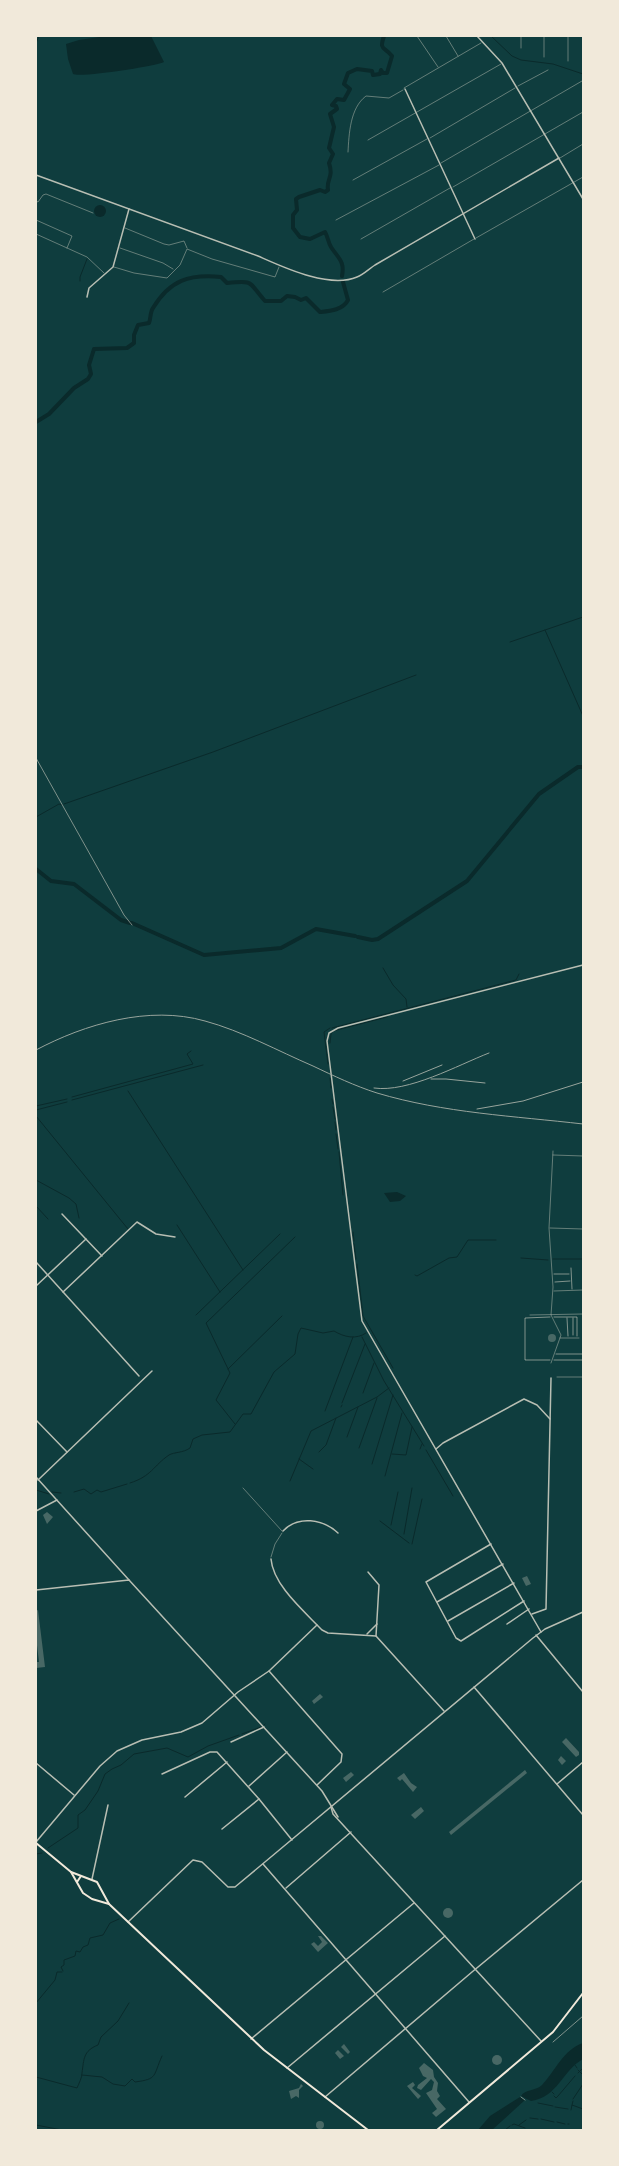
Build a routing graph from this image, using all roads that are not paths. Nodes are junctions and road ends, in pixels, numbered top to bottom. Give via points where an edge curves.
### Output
1 (417, 36) edge
2 (446, 36) edge
3 (477, 36) edge
4 (521, 36) edge
5 (544, 36) edge
6 (568, 36) edge
7 (482, 42) junction
8 (521, 48) dead end
9 (458, 57) junction
10 (544, 57) dead end
11 (568, 61) dead end
12 (502, 63) junction
13 (439, 68) junction
14 (548, 70) dead end
15 (582, 81) edge
16 (517, 87) junction
17 (404, 89) junction
18 (531, 111) junction
19 (416, 112) junction
20 (583, 112) edge
21 (545, 134) junction
22 (428, 139) junction
23 (368, 140) dead end
24 (583, 144) edge
25 (348, 152) dead end
26 (559, 158) junction
27 (440, 164) junction
28 (36, 176) edge
29 (583, 177) edge
30 (353, 180) dead end
31 (573, 182) junction
32 (451, 188) junction
33 (583, 199) edge
34 (36, 201) edge
35 (129, 209) junction
36 (93, 213) dead end
37 (463, 214) junction
38 (36, 220) edge
39 (336, 220) dead end
40 (124, 228) junction
41 (36, 234) edge
42 (361, 239) dead end
43 (475, 239) junction
44 (118, 247) junction
45 (67, 248) junction
46 (187, 250) junction
47 (279, 266) junction
48 (112, 267) junction
49 (174, 270) junction
50 (104, 273) junction
51 (383, 292) dead end
52 (87, 296) dead end
53 (583, 965) edge
54 (553, 1151) dead end
55 (553, 1155) junction
56 (583, 1156) edge
57 (346, 1196) junction
58 (343, 1197) dead end
59 (62, 1214) dead end
60 (549, 1228) junction
61 (583, 1229) edge
62 (175, 1237) dead end
63 (86, 1239) junction
64 (102, 1256) junction
65 (36, 1262) edge
66 (48, 1275) junction
67 (36, 1286) edge
68 (583, 1290) edge
69 (553, 1291) junction
70 (64, 1292) junction
71 (583, 1313) edge
72 (530, 1315) dead end
73 (552, 1315) junction
74 (583, 1335) edge
75 (559, 1338) junction
76 (578, 1338) road end
77 (551, 1363) dead end
78 (152, 1371) dead end
79 (139, 1376) dead end
80 (556, 1377) dead end
81 (583, 1377) edge
82 (551, 1378) dead end
83 (550, 1419) junction
84 (36, 1420) edge
85 (436, 1449) junction
86 (67, 1452) junction
87 (36, 1478) edge
88 (38, 1480) junction
89 (243, 1488) dead end
90 (57, 1500) junction
91 (36, 1511) edge
92 (283, 1531) junction
93 (338, 1533) dead end
94 (491, 1544) junction
95 (271, 1559) joint
96 (503, 1564) junction
97 (368, 1572) dead end
98 (129, 1580) junction
99 (514, 1583) junction
100 (36, 1590) edge
101 (524, 1601) junction
102 (436, 1602) junction
103 (529, 1609) junction
104 (583, 1612) edge
105 (532, 1614) junction
106 (447, 1622) junction
107 (377, 1623) junction
108 (507, 1624) dead end
109 (317, 1625) junction
110 (541, 1632) junction
111 (365, 1635) junction
112 (536, 1635) junction
113 (376, 1636) junction
114 (269, 1671) junction
115 (474, 1687) junction
116 (583, 1692) edge
117 (234, 1695) junction
118 (444, 1711) junction
119 (264, 1727) junction
120 (231, 1742) dead end
121 (287, 1752) junction
122 (227, 1762) junction
123 (583, 1762) edge
124 (36, 1763) edge
125 (162, 1774) dead end
126 (556, 1784) junction
127 (317, 1785) junction
128 (249, 1786) junction
129 (75, 1796) junction
130 (185, 1797) dead end
131 (260, 1799) junction
132 (108, 1805) dead end
133 (331, 1807) junction
134 (583, 1815) edge
135 (222, 1829) dead end
136 (351, 1832) junction
137 (292, 1840) junction
138 (36, 1842) edge
139 (263, 1864) junction
140 (71, 1872) junction
141 (81, 1876) junction
142 (92, 1879) junction
143 (583, 1880) edge
144 (77, 1882) junction
145 (285, 1888) junction
146 (104, 1893) junction
147 (98, 1900) junction
148 (415, 1902) junction
149 (109, 1904) junction
150 (128, 1922) junction
151 (445, 1936) junction
152 (346, 1959) junction
153 (476, 1969) junction
154 (376, 1993) junction
155 (583, 1993) edge
156 (406, 2028) junction
157 (251, 2039) junction
158 (541, 2041) junction
159 (287, 2068) junction
160 (325, 2097) junction
161 (469, 2102) junction
162 (368, 2130) edge
163 (437, 2130) edge

1 - 13 lane
2 - 9 lane
3 - 7 street
4 - 8 lane
5 - 10 lane
6 - 11 lane
7 - 9 lane
7 - 12 street
9 - 13 lane
12 - 16 street
12 - 19 lane
13 - 17 lane
14 - 16 lane
15 - 18 lane
16 - 18 street
16 - 22 lane
17 - 19 street
17 - 25 lane via 389,98 366,96 361,100 352,119
18 - 21 street
18 - 27 lane
19 - 22 street
19 - 23 lane
20 - 21 lane
21 - 26 street
21 - 32 lane
22 - 27 street
22 - 30 lane
24 - 26 lane
26 - 31 street
26 - 37 street
27 - 32 street
27 - 39 lane
28 - 35 street
29 - 31 lane
31 - 33 street
31 - 43 lane
32 - 37 street
32 - 42 lane
34 - 36 lane via 46,194
35 - 40 street
35 - 47 street
37 - 43 street
37 - 47 street via 352,279 306,275
38 - 45 lane via 72,236
40 - 44 street
40 - 46 lane via 164,244 184,241
41 - 45 lane
43 - 51 lane
44 - 48 street
44 - 49 lane via 163,263
45 - 50 lane via 87,257
46 - 47 lane via 275,277
46 - 49 lane
48 - 49 lane via 167,278
48 - 50 street
50 - 52 street via 89,288
53 - 57 street via 334,1029 329,1033 327,1040
54 - 55 lane
55 - 56 lane
55 - 60 lane
57 - 58 street
57 - 85 street via 362,1321
59 - 63 street
60 - 61 lane
60 - 69 lane
62 - 64 street via 156,1234 137,1222
63 - 64 street
63 - 66 street
64 - 70 street
65 - 66 street
66 - 67 street
66 - 70 street
68 - 69 lane
69 - 73 lane
70 - 79 street
71 - 73 lane
71 - 74 lane
72 - 73 lane
73 - 75 lane via 560,1331
75 - 76 lane
75 - 77 lane
78 - 86 street
80 - 81 lane
82 - 83 street
83 - 85 street via 537,1405 524,1399
83 - 105 street via 546,1609
84 - 86 street
85 - 94 street
86 - 88 street
87 - 88 street
88 - 90 street
89 - 92 lane
90 - 91 street
90 - 98 street
92 - 93 street via 290,1525 307,1521 323,1524
92 - 95 lane via 275,1544
94 - 96 street
94 - 102 street via 426,1583
95 - 109 street via 280,1585
96 - 99 street
96 - 102 street
97 - 107 street via 378,1586
98 - 100 street
98 - 117 street
99 - 101 street
99 - 106 street
101 - 103 street
101 - 106 street via 461,1641 457,1640
102 - 106 street
103 - 105 street
103 - 108 street
104 - 110 street
105 - 110 street
107 - 111 street via 374,1629
107 - 113 street
109 - 111 street via 328,1633
109 - 114 street
110 - 112 street
111 - 113 street
112 - 115 street
112 - 116 street
113 - 118 street
114 - 117 street
114 - 127 street via 342,1756 341,1762
115 - 118 street
115 - 126 street
117 - 119 street
117 - 129 street via 198,1725 175,1734 142,1740 117,1751 100,1766
118 - 133 street
119 - 120 street
119 - 121 street
121 - 127 street
121 - 128 street
122 - 125 street via 216,1752 210,1752
122 - 128 street
122 - 130 street
123 - 126 street
124 - 129 street
126 - 134 street
127 - 133 street
128 - 131 street
129 - 138 street
131 - 135 street
131 - 137 street
132 - 142 street
133 - 136 street via 332,1813
133 - 137 street
136 - 145 street
136 - 148 street
137 - 139 street
138 - 140 main road
139 - 145 street
139 - 150 street via 232,1888 202,1862 192,1861
140 - 141 main road
140 - 144 main road
141 - 142 main road
141 - 144 main road
142 - 146 main road via 100,1885
143 - 153 street
144 - 147 main road via 83,1893
145 - 152 street
146 - 147 main road
146 - 149 main road
147 - 149 main road
148 - 151 street
148 - 152 street
149 - 150 main road
150 - 157 main road
151 - 153 street
151 - 154 street
152 - 154 street
152 - 157 street
153 - 156 street
153 - 158 street
154 - 156 street
154 - 159 street
155 - 158 main road via 556,2028
156 - 160 street
156 - 161 street
157 - 159 main road
158 - 161 main road
159 - 160 main road
160 - 162 main road
161 - 163 main road

